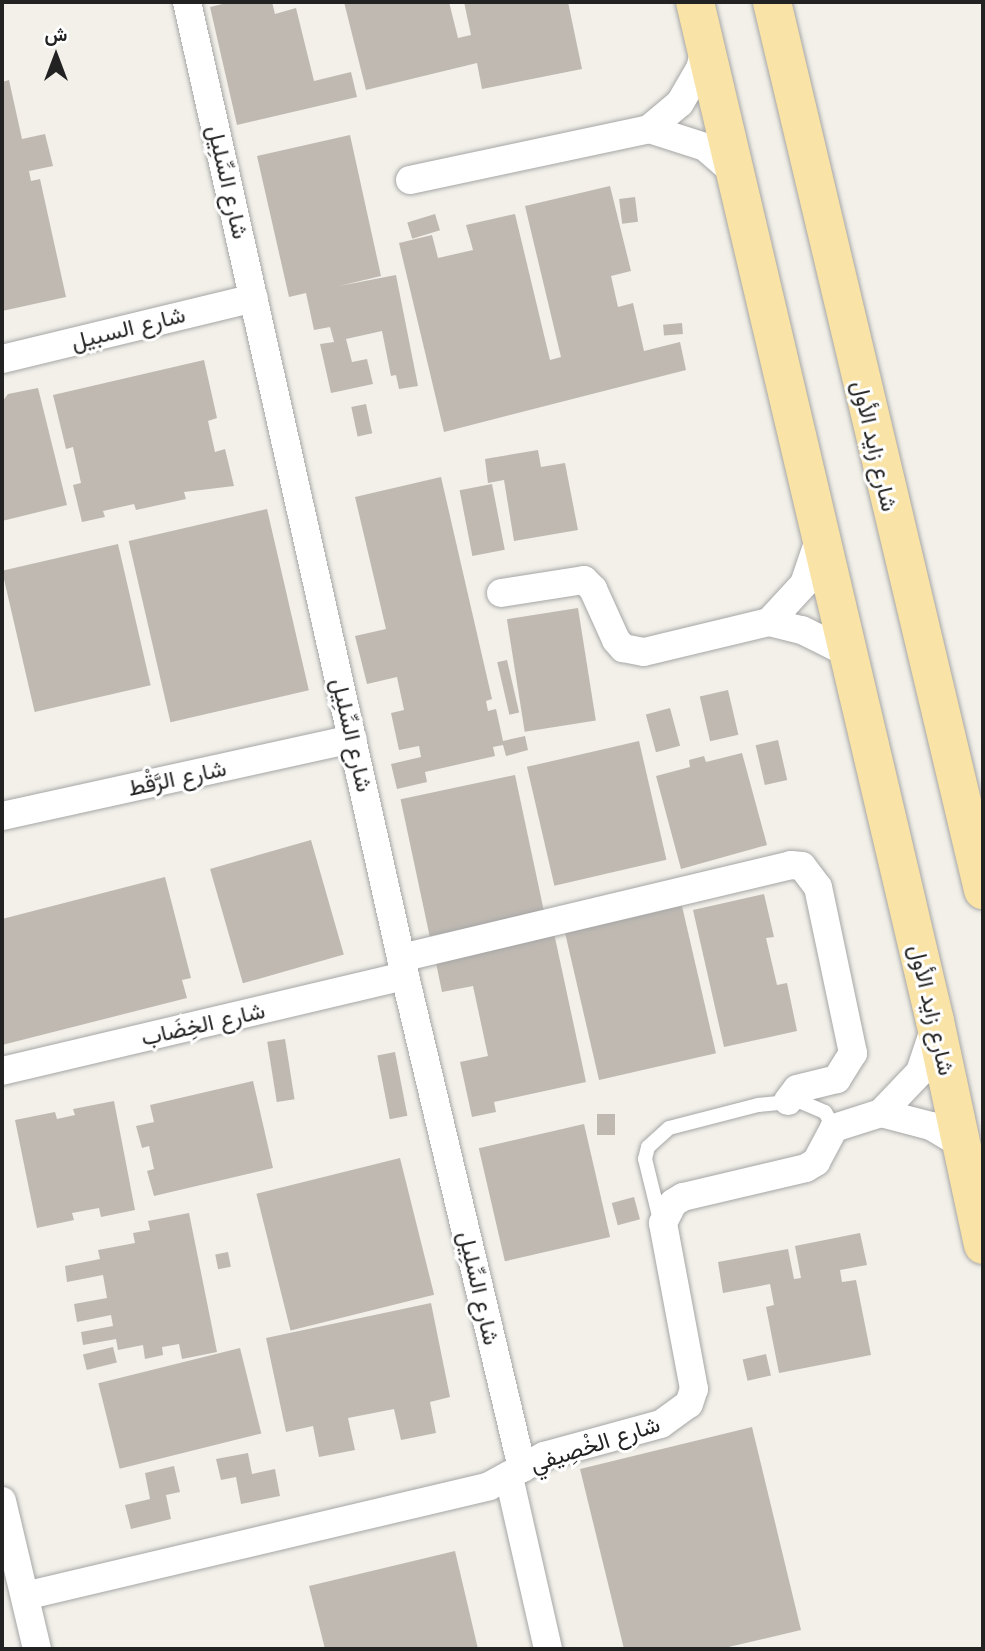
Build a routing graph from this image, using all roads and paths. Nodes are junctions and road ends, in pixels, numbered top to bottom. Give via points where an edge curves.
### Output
1 (187, 2) edge
2 (695, 2) edge
3 (772, 2) edge
4 (705, 49) junction
5 (649, 128) junction
6 (736, 173) junction
7 (410, 180) dead end
8 (254, 298) junction
9 (2, 359) edge
10 (820, 536) junction
11 (501, 593) dead end
12 (769, 622) junction
13 (848, 653) junction
14 (353, 739) junction
15 (2, 817) edge
16 (983, 890) edge
17 (403, 967) junction
18 (935, 1021) junction
19 (2, 1071) edge
20 (789, 1101) junction
21 (881, 1113) junction
22 (834, 1128) junction
23 (961, 1144) junction
24 (665, 1237) junction
25 (983, 1245) edge
26 (515, 1472) junction
27 (2, 1501) edge
28 (24, 1596) junction
29 (37, 1649) edge
30 (548, 1649) edge

1 - 8 street, شارع السِّلِيل
2 - 4 main road, شارع زايد الأول
3 - 16 main road, شارع زايد الأول
4 - 5 street via 685,95
4 - 6 main road, شارع زايد الأول
5 - 6 street via 696,143
5 - 7 street
6 - 10 main road, شارع زايد الأول
8 - 9 street, شارع السبيل
8 - 14 street, شارع السِّلِيل
10 - 12 street via 804,584
10 - 13 main road, شارع زايد الأول
11 - 12 street via 576,580 589,582 615,640 632,652
12 - 13 street via 802,630
13 - 18 main road, شارع زايد الأول
14 - 15 street, شارع الرَّقْط
14 - 17 street, شارع السِّلِيل
17 - 19 street, شارع الخِضَاب
17 - 20 street, شارع الخِضَاب via 791,865 802,866 818,887 853,1053 837,1079 797,1088
17 - 26 street, شارع السِّلِيل
18 - 21 street via 934,1038 920,1072
18 - 23 main road, شارع زايد الأول
20 - 22 lane via 817,1106
20 - 24 lane via 682,1124 657,1136 648,1147 646,1174
21 - 22 street
21 - 23 street via 915,1120
22 - 24 street, شارع الخْصِيفي via 816,1162 806,1168 682,1197 666,1210
23 - 25 main road, شارع زايد الأول
24 - 26 street, شارع الخْصِيفي via 693,1365 689,1404 661,1424 544,1456
26 - 28 street, شارع الخْصِيفي via 489,1486
26 - 30 street, شارع السِّلِيل
27 - 28 street
28 - 29 street

